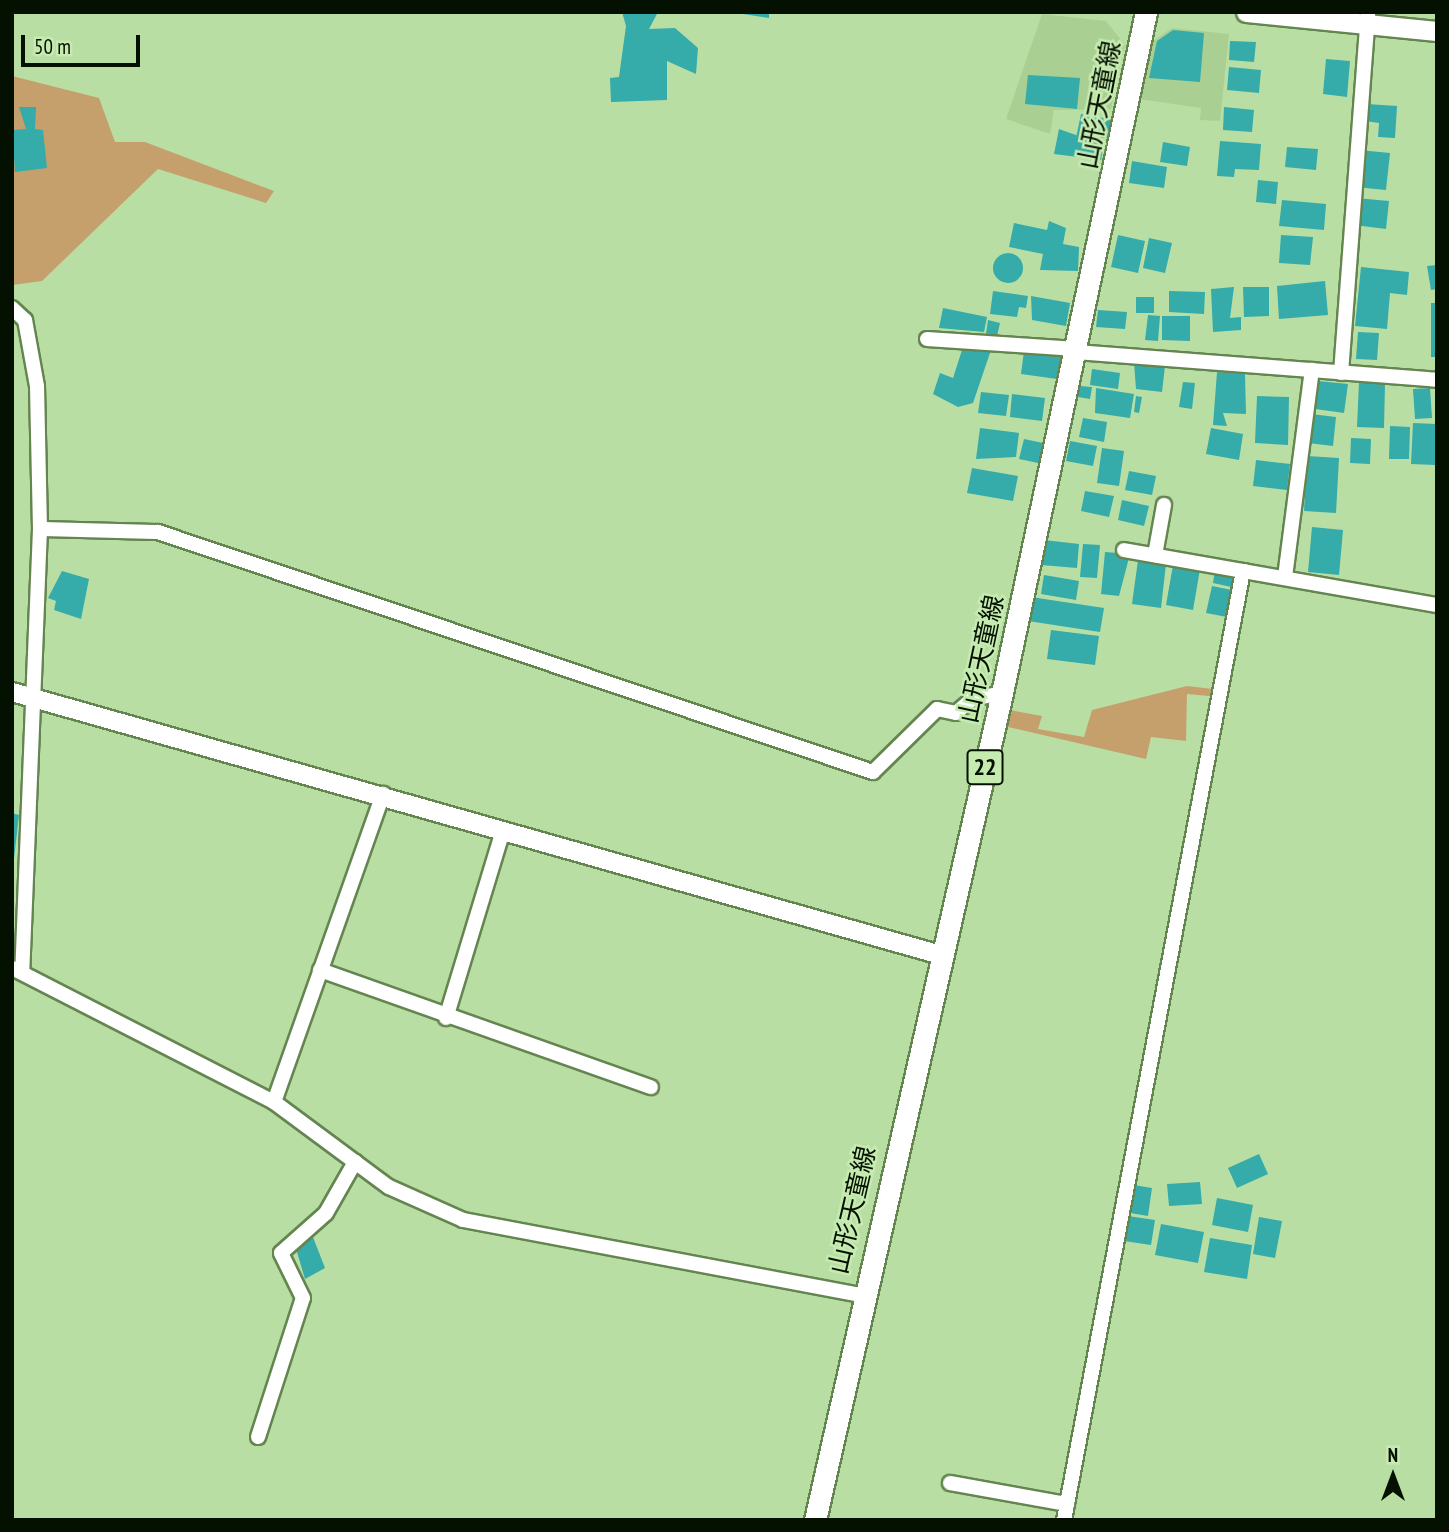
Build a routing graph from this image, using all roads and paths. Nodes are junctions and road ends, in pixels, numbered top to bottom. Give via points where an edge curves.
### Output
1 (1146, 12) edge
2 (1246, 12) edge
3 (1368, 18) edge
4 (1437, 31) edge
5 (12, 308) edge
6 (927, 339) dead end
7 (1076, 351) junction
8 (1312, 370) junction
9 (1341, 373) junction
10 (1437, 380) edge
11 (1164, 505) dead end
12 (40, 529) junction
13 (1124, 550) dead end
14 (1155, 555) junction
15 (1243, 570) junction
16 (1285, 577) junction
17 (1437, 604) edge
18 (12, 692) edge
19 (1002, 693) junction
20 (33, 698) junction
21 (383, 794) junction
22 (503, 830) junction
23 (941, 956) junction
24 (17, 970) edge
25 (320, 970) junction
26 (446, 1017) junction
27 (651, 1087) dead end
28 (274, 1101) junction
29 (355, 1162) junction
30 (861, 1295) junction
31 (258, 1437) dead end
32 (950, 1483) dead end
33 (1067, 1504) junction
34 (814, 1520) edge
35 (1064, 1520) edge

1 - 7 main road, 山形天童線 / 22
2 - 3 main road
3 - 4 main road
3 - 9 street
5 - 12 street via 25,320 37,386
6 - 7 street
7 - 8 street
7 - 19 main road, 山形天童線 / 22
8 - 9 street
8 - 16 street
9 - 10 street
11 - 14 street
12 - 19 street via 158,532 873,772 937,709 956,713 972,699
12 - 20 street
13 - 14 street
14 - 15 street
15 - 16 street
15 - 33 street
16 - 17 street
18 - 20 street
19 - 23 main road, 山形天童線 / 22
20 - 21 street
20 - 24 street
21 - 22 street
21 - 25 street
22 - 23 street
22 - 26 street
23 - 30 main road, 山形天童線 / 22
24 - 28 street
25 - 26 street
25 - 28 street
26 - 27 street
28 - 29 street
29 - 30 street via 389,1187 463,1220
29 - 31 street via 326,1213 281,1253 303,1298
30 - 34 main road, 山形天童線 / 22
32 - 33 street
33 - 35 street

